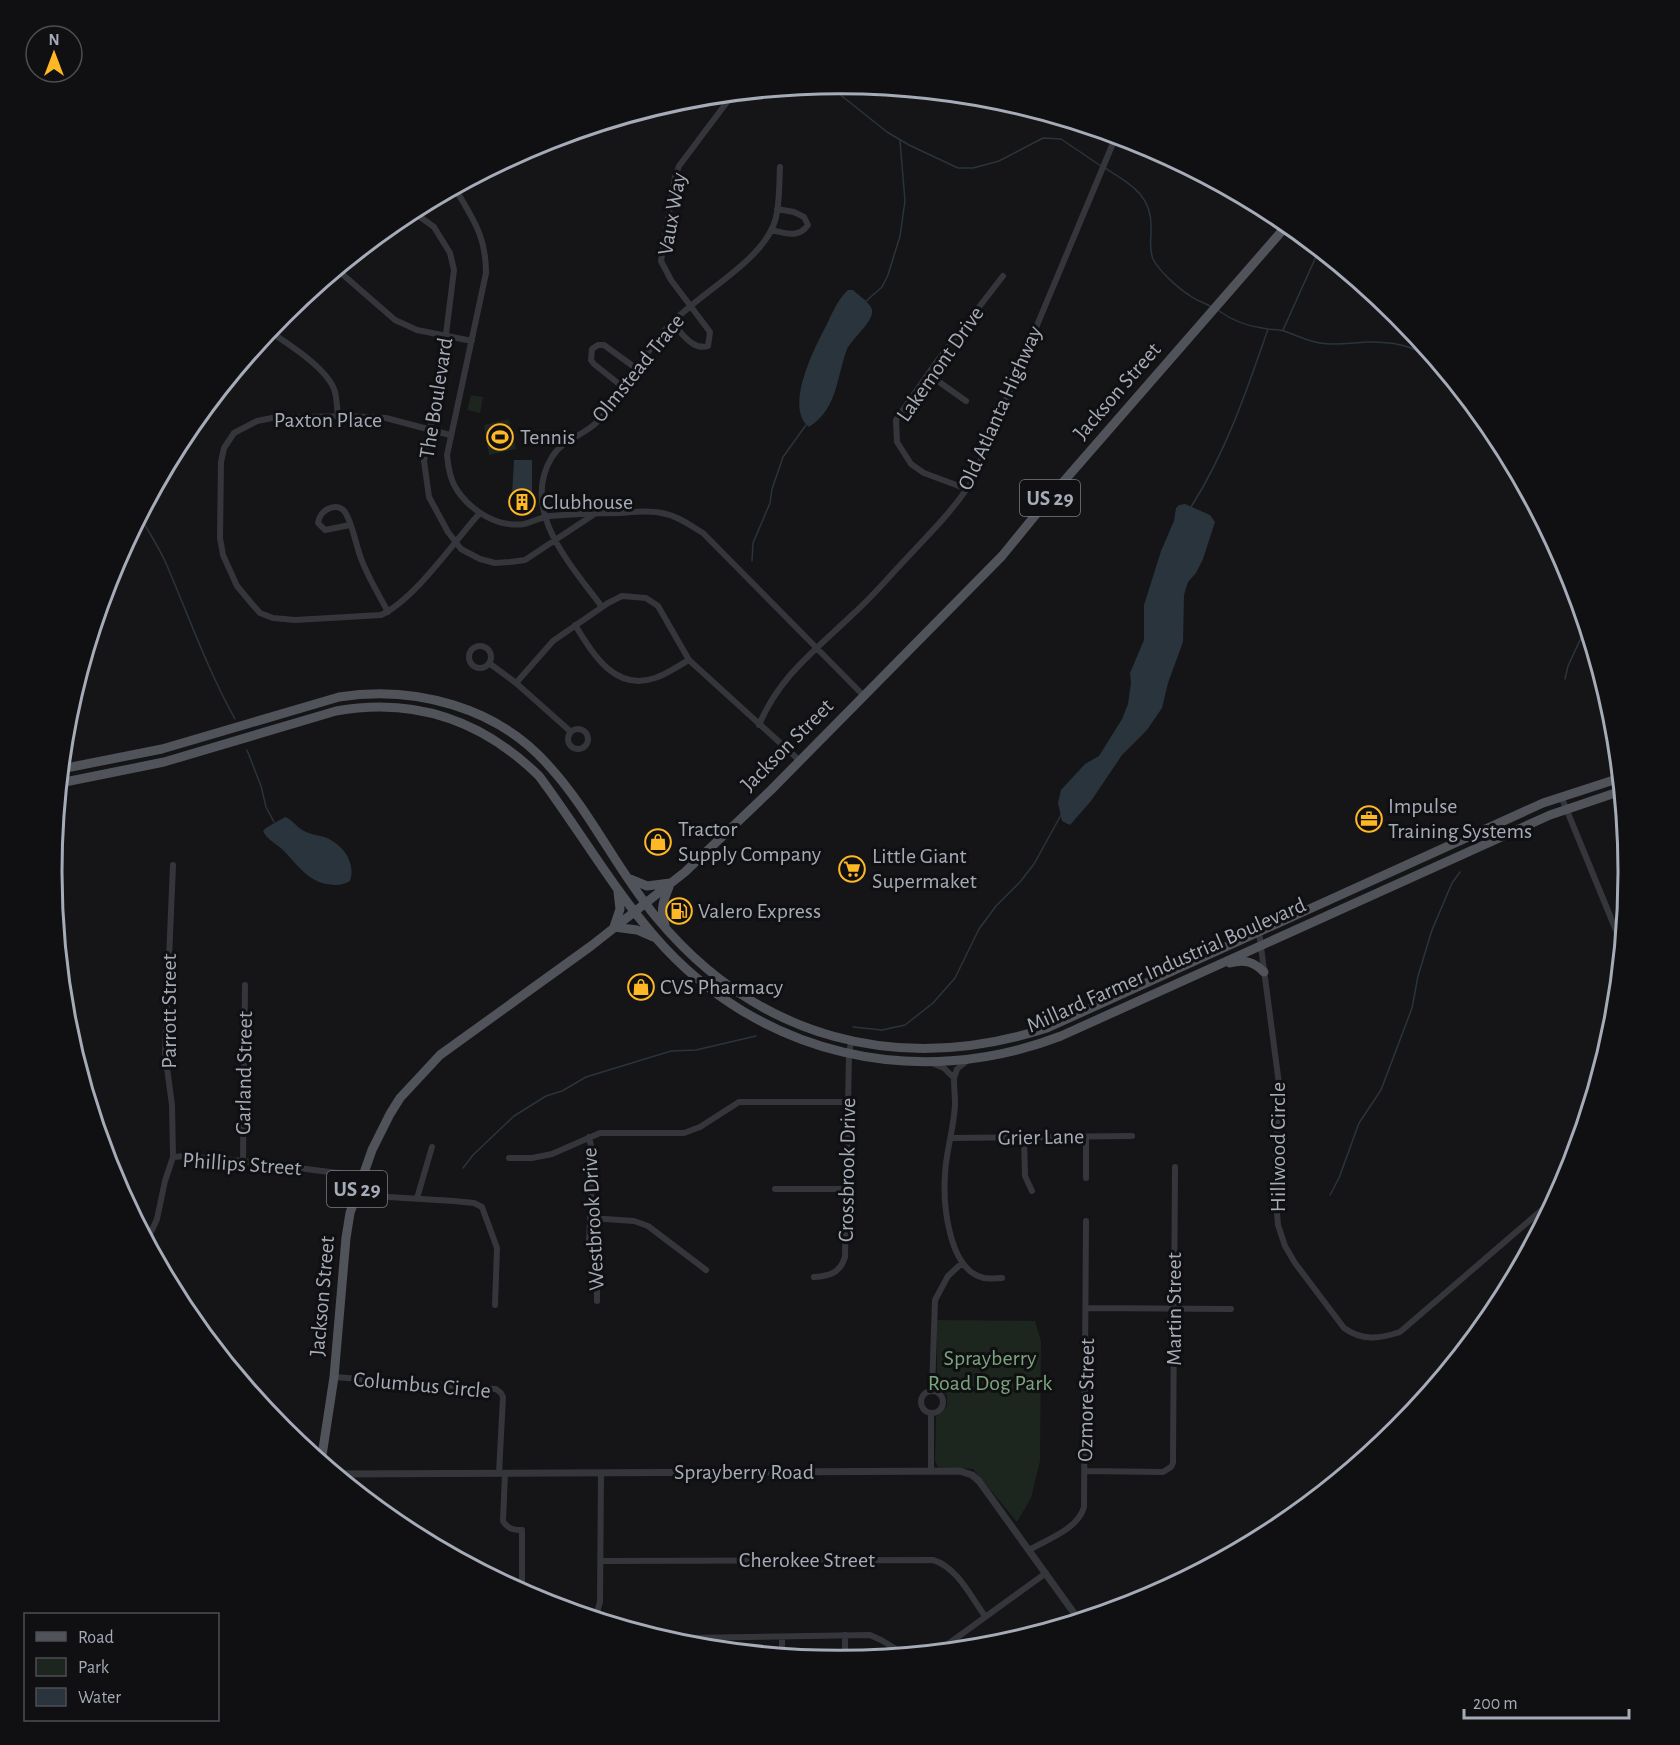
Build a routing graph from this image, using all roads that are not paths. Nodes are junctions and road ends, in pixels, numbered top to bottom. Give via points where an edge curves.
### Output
1 (726, 103) edge
2 (1113, 144) edge
3 (780, 167) dead end
4 (458, 194) edge
5 (777, 209) junction
6 (420, 217) edge
7 (771, 230) junction
8 (1282, 231) edge
9 (342, 274) edge
10 (1003, 276) dead end
11 (691, 305) junction
12 (672, 323) junction
13 (446, 336) junction
14 (276, 337) edge
15 (472, 341) junction
16 (637, 369) junction
17 (928, 374) junction
18 (624, 388) junction
19 (966, 401) dead end
20 (338, 416) junction
21 (430, 428) junction
22 (450, 435) junction
23 (967, 489) junction
24 (595, 513) junction
25 (479, 514) junction
26 (545, 517) junction
27 (350, 525) junction
28 (554, 540) junction
29 (455, 541) junction
30 (602, 607) junction
31 (388, 612) junction
32 (575, 625) junction
33 (816, 647) junction
34 (689, 660) junction
35 (489, 663) dead end
36 (516, 683) junction
37 (864, 696) junction
38 (759, 725) junction
39 (570, 731) dead end
40 (799, 760) junction
41 (69, 767) edge
42 (1613, 780) edge
43 (67, 782) edge
44 (1614, 792) edge
45 (1561, 796) junction
46 (1566, 809) junction
47 (173, 865) dead end
48 (630, 879) junction
49 (670, 883) junction
50 (617, 886) junction
51 (646, 904) junction
52 (635, 912) junction
53 (614, 927) junction
54 (667, 930) junction
55 (1616, 931) edge
56 (1259, 932) junction
57 (656, 938) junction
58 (1261, 945) junction
59 (1210, 968) junction
60 (1264, 972) junction
61 (245, 985) dead end
62 (851, 1042) junction
63 (849, 1054) junction
64 (968, 1060) junction
65 (928, 1062) junction
66 (954, 1078) junction
67 (848, 1102) junction
68 (1132, 1136) dead end
69 (588, 1137) junction
70 (1086, 1137) junction
71 (951, 1138) junction
72 (1024, 1138) junction
73 (432, 1147) dead end
74 (173, 1157) junction
75 (509, 1158) dead end
76 (243, 1161) junction
77 (1175, 1167) dead end
78 (362, 1176) junction
79 (1086, 1178) dead end
80 (775, 1189) dead end
81 (846, 1189) junction
82 (1032, 1191) dead end
83 (355, 1195) junction
84 (417, 1198) junction
85 (1541, 1211) edge
86 (590, 1218) junction
87 (1086, 1221) dead end
88 (151, 1233) edge
89 (962, 1263) junction
90 (706, 1270) dead end
91 (814, 1277) dead end
92 (1002, 1278) dead end
93 (597, 1301) dead end
94 (495, 1305) dead end
95 (1087, 1308) junction
96 (1231, 1309) dead end
97 (1174, 1310) junction
98 (334, 1377) junction
99 (932, 1391) junction
100 (932, 1413) junction
101 (323, 1454) edge
102 (931, 1471) junction
103 (1085, 1471) junction
104 (502, 1473) junction
105 (601, 1473) junction
106 (346, 1474) edge
107 (1029, 1550) junction
108 (602, 1561) junction
109 (1046, 1573) junction
110 (522, 1583) edge
111 (596, 1612) edge
112 (1075, 1614) edge
113 (985, 1616) junction
114 (845, 1635) junction
115 (782, 1637) junction
116 (700, 1638) edge
117 (719, 1638) joint
118 (954, 1640) joint
119 (950, 1643) edge
120 (782, 1648) edge
121 (896, 1649) edge
122 (845, 1651) edge

1 - 11 street, Vaux Way via 679,166 673,188 661,261 670,280
2 - 23 street, Old Atlanta Highway
3 - 5 street, Olmstead Trace
4 - 15 street, The Boulevard via 482,235 486,256
5 - 7 street, Olmstead Trace
5 - 7 street via 804,217 808,225 794,235
6 - 13 street, The Boulevard via 434,227 450,253 454,270
7 - 11 street, Olmstead Trace via 756,252
8 - 37 main road, Jackson Street / US 29 via 1002,556
9 - 13 street via 395,320
10 - 17 street, Lakemont Drive
11 - 12 street, Olmstead Trace
11 - 12 street, Vaux Way via 710,332 708,346 692,344
12 - 16 street, Olmstead Trace
13 - 15 street
13 - 21 street, The Boulevard
14 - 20 street via 329,379
15 - 22 street, The Boulevard
16 - 18 street, Olmstead Trace
16 - 18 street via 604,345 592,349 594,364
17 - 19 street
17 - 23 street, Lakemont Drive via 896,420 897,442 911,464 924,473
18 - 26 street, Olmstead Trace via 597,423 563,443 551,458 542,485
20 - 21 street, Paxton Place via 387,418
20 - 31 street, Paxton Place via 272,418 234,433 221,462 220,538 224,555 237,586 260,613 273,618 326,619
21 - 22 street, Paxton Place
21 - 29 street, The Boulevard via 424,461 429,498
22 - 25 street, The Boulevard via 448,471 457,490
23 - 33 street, Old Atlanta Highway via 854,614
24 - 26 street, The Boulevard
24 - 28 street, The Boulevard
24 - 33 street, The Boulevard via 650,512 684,520 703,533
25 - 26 street, The Boulevard via 509,524
25 - 29 street, Paxton Place
26 - 28 street, Olmstead Trace
27 - 27 street via 345,511 339,508 324,511 318,518 325,530
27 - 31 street via 362,562
28 - 29 street, The Boulevard via 525,560 495,563 461,549
28 - 30 street, Olmstead Trace
29 - 31 street, Paxton Place via 413,592
30 - 32 street
30 - 34 street via 622,596 646,598 658,606
32 - 34 street via 596,659 630,680 654,678
32 - 36 street via 553,641
33 - 37 street, The Boulevard
33 - 38 street, Old Atlanta Highway via 785,679
34 - 38 street
35 - 36 street
36 - 39 street
37 - 40 main road, Jackson Street / US 29
38 - 40 street
40 - 49 main road, Jackson Street / US 29 via 712,848
41 - 48 main road, Millard Farmer Industrial Boulevard via 162,748 339,696 417,696 474,713 533,751 575,798
42 - 45 main road, Millard Farmer Industrial Boulevard
43 - 50 main road, Millard Farmer Industrial Boulevard via 164,762 336,711 375,706 422,711 485,733 517,755 539,776
44 - 46 main road, Millard Farmer Industrial Boulevard
45 - 46 street
45 - 56 main road, Millard Farmer Industrial Boulevard
46 - 55 street
46 - 58 main road, Millard Farmer Industrial Boulevard
47 - 74 street, Parrott Street via 165,1053
48 - 49 main road via 647,886
48 - 51 main road, Millard Farmer Industrial Boulevard
49 - 51 main road, Jackson Street / US 29
49 - 54 main road via 662,903
50 - 52 main road, Millard Farmer Industrial Boulevard
50 - 53 main road via 620,909
51 - 52 main road, Jackson Street / US 29
51 - 54 main road, Millard Farmer Industrial Boulevard
52 - 53 main road, Jackson Street / US 29
52 - 57 main road, Millard Farmer Industrial Boulevard
53 - 57 main road
53 - 78 main road, Jackson Street / US 29 via 458,1041 418,1076 390,1113
54 - 62 main road, Millard Farmer Industrial Boulevard via 700,963 747,999 799,1024
56 - 58 street, Hillwood Circle
56 - 62 main road, Millard Farmer Industrial Boulevard via 1047,1028 1010,1039 927,1049
57 - 63 main road, Millard Farmer Industrial Boulevard via 699,980 750,1016 796,1038
58 - 59 main road, Millard Farmer Industrial Boulevard
58 - 60 street, Hillwood Circle
59 - 60 main road via 1244,960
59 - 64 main road, Millard Farmer Industrial Boulevard via 1046,1042
60 - 85 street, Hillwood Circle via 1279,1084 1275,1188 1278,1225 1295,1263 1344,1328 1368,1338 1400,1332
61 - 76 street, Garland Street
62 - 63 street, Crossbrook Drive
63 - 65 main road, Millard Farmer Industrial Boulevard
63 - 67 street, Crossbrook Drive
64 - 65 main road, Millard Farmer Industrial Boulevard
64 - 66 street via 957,1069
65 - 66 street via 944,1068
66 - 71 street
67 - 69 street via 739,1102 684,1133 600,1133
67 - 81 street, Crossbrook Drive
68 - 70 street, Grier Lane
69 - 75 street via 552,1154
69 - 86 street, Westbrook Drive via 593,1155
70 - 72 street, Grier Lane
70 - 79 street
71 - 72 street, Grier Lane
71 - 89 street via 945,1204
72 - 82 street via 1025,1176
73 - 84 street
74 - 76 street, Phillips Street
74 - 88 street, Phillips Street
76 - 78 street, Phillips Street
77 - 97 street, Martin Street
78 - 83 main road, Jackson Street / US 29
80 - 81 street
81 - 91 street, Crossbrook Drive via 844,1261 832,1275
83 - 84 street
83 - 98 main road, Jackson Street / US 29 via 346,1238
84 - 94 street via 483,1207 497,1248
86 - 90 street via 634,1221 648,1226
86 - 93 street, Westbrook Drive via 589,1242 597,1277
87 - 95 street, Ozmore Street
89 - 92 street via 986,1279
89 - 99 street via 948,1276 935,1300
95 - 97 street
95 - 103 street, Ozmore Street
96 - 97 street
97 - 103 street, Martin Street via 1171,1467 1163,1472
98 - 101 main road, Jackson Street / US 29
98 - 104 street, Columbus Circle via 496,1389 503,1397
99 - 100 street via 939,1394 943,1404
99 - 100 street via 923,1395 921,1402 922,1408
100 - 102 street
102 - 105 street, Sprayberry Road
102 - 107 street, Sprayberry Road via 960,1471 976,1478
103 - 107 street, Ozmore Street via 1084,1507 1078,1520
104 - 105 street, Sprayberry Road
104 - 106 street, Sprayberry Road
104 - 110 street, Columbus Circle via 503,1521 513,1530 522,1530
105 - 108 street
107 - 109 street, Sprayberry Road
108 - 111 street
108 - 113 street, Cherokee Street via 933,1560 951,1570
109 - 112 street, Sprayberry Road
109 - 113 street
113 - 118 street
114 - 115 street
114 - 121 street via 870,1635
114 - 122 street
115 - 117 street
115 - 120 street
116 - 117 street
118 - 119 street

